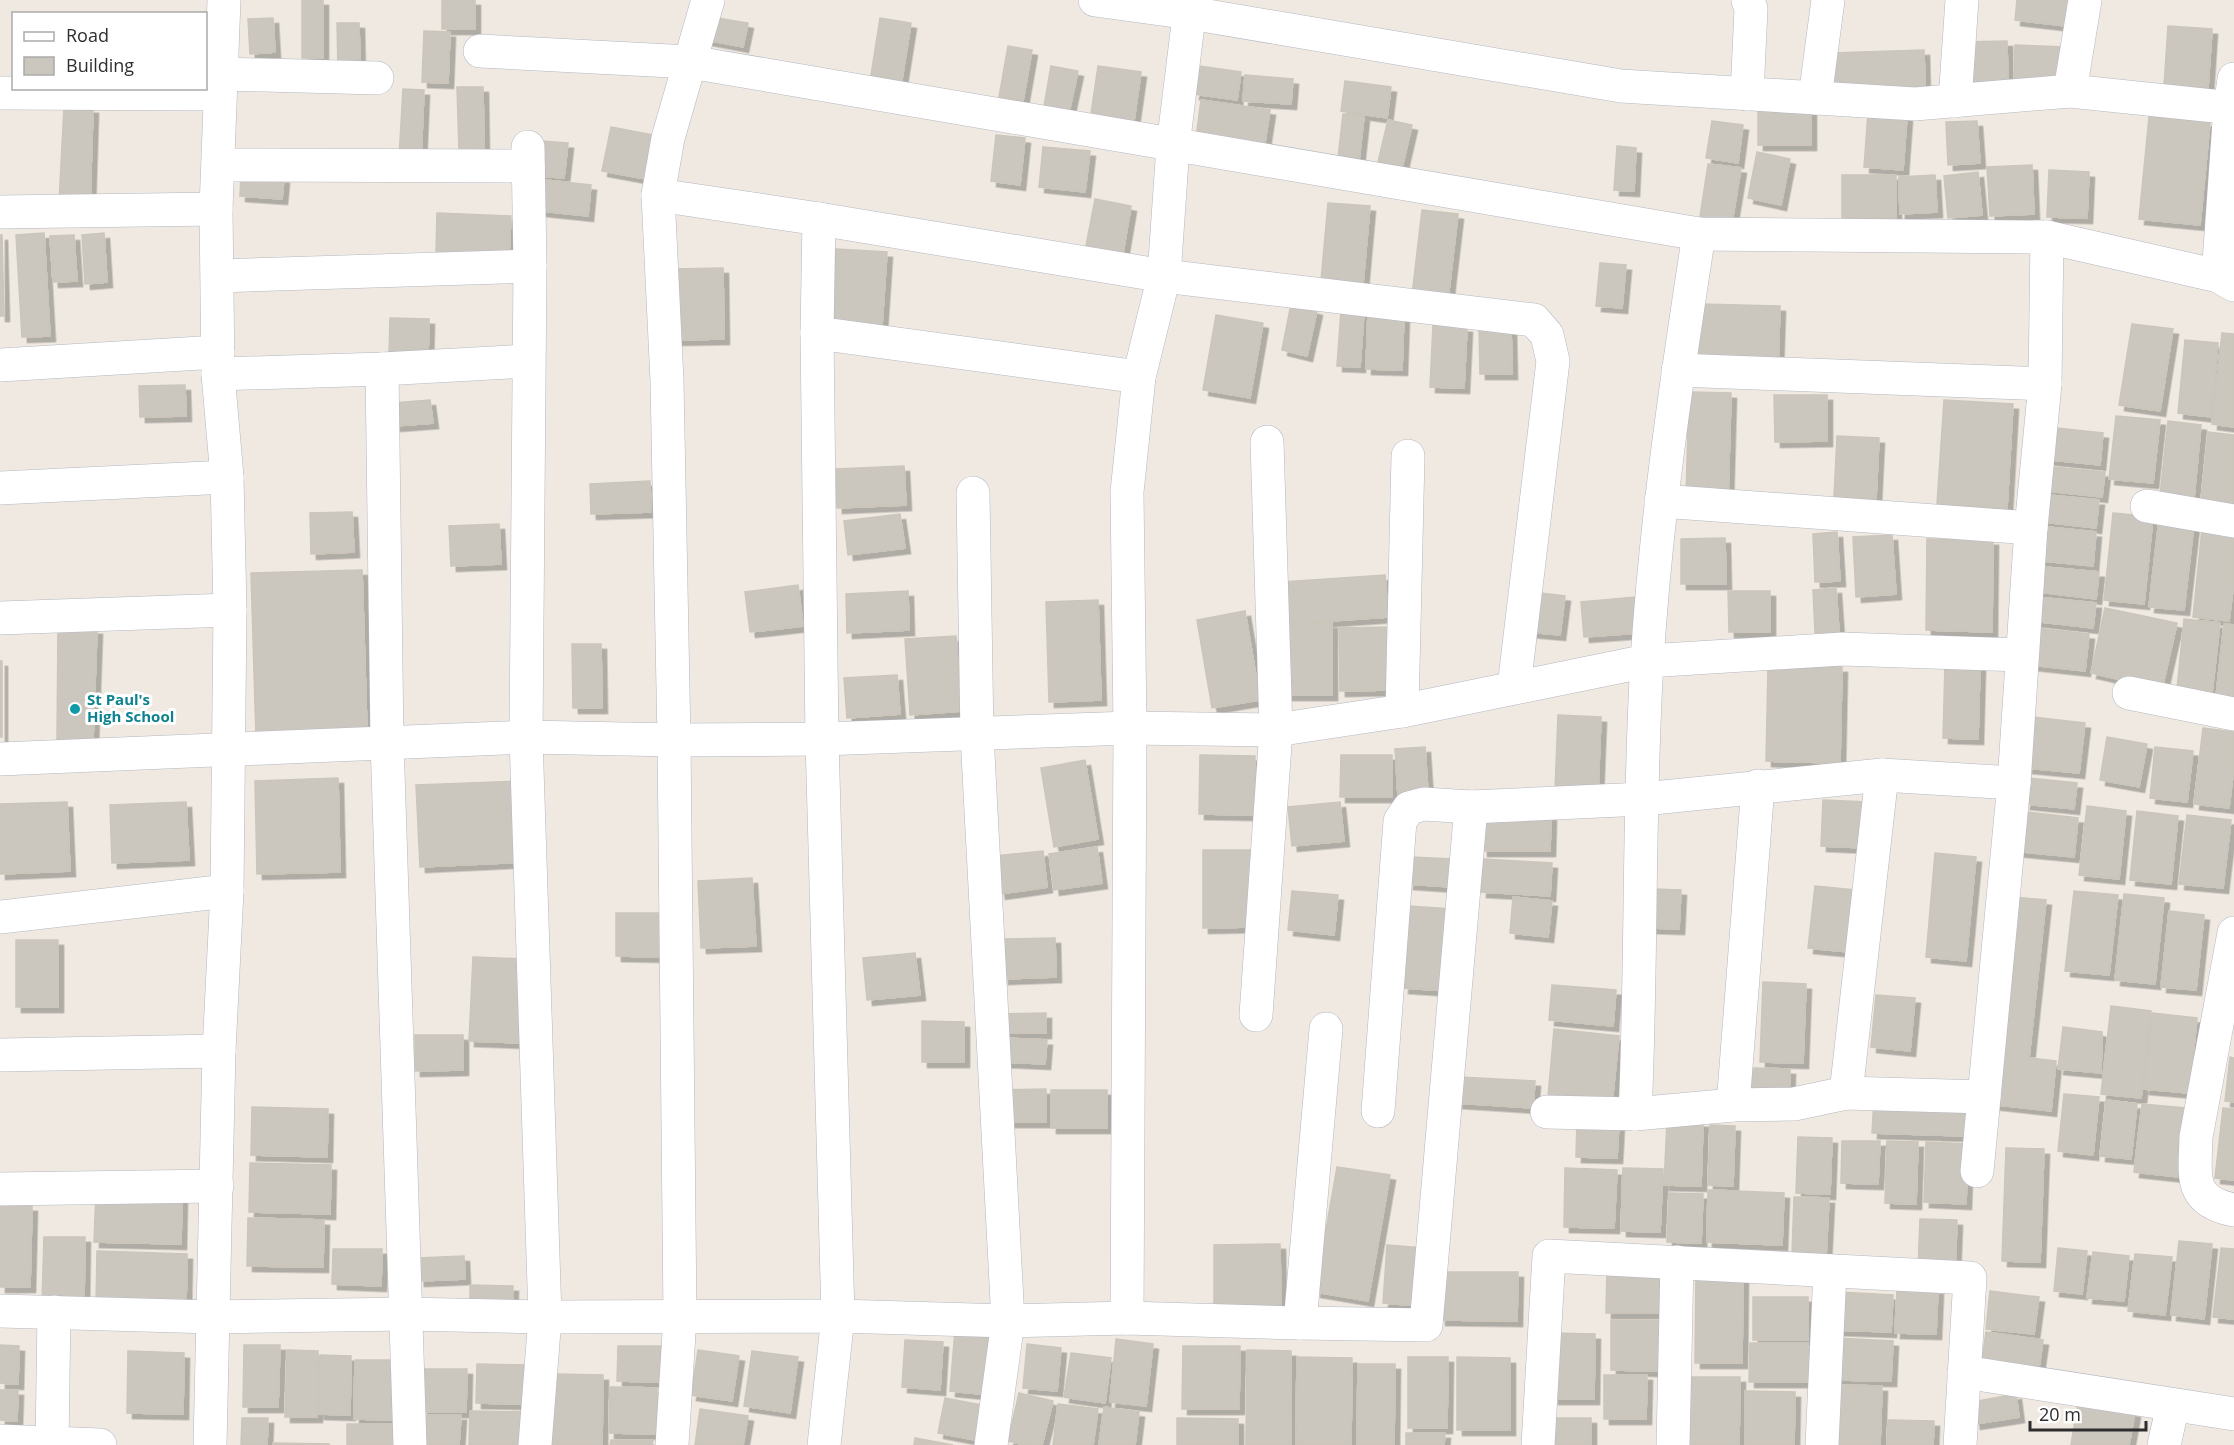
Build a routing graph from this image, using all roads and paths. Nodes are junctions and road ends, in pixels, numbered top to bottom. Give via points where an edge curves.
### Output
1 (224, 0) edge
2 (708, 0) edge
3 (1095, 0) edge
4 (1748, 0) edge
5 (1828, 0) edge
6 (1962, 0) edge
7 (2085, 0) edge
8 (1190, 6) edge
9 (480, 51) dead end
10 (690, 62) junction
11 (377, 78) dead end
12 (220, 84) junction
13 (207, 85) edge
14 (73, 90) edge
15 (2070, 91) junction
16 (0, 93) edge
17 (1747, 94) junction
18 (1815, 98) junction
19 (2233, 98) edge
20 (1955, 101) junction
21 (1173, 146) junction
22 (219, 165) junction
23 (658, 195) junction
24 (216, 209) junction
25 (0, 212) edge
26 (819, 219) junction
27 (1699, 234) junction
28 (2047, 237) junction
29 (530, 266) junction
30 (218, 276) junction
31 (1164, 276) junction
32 (2226, 281) edge
33 (817, 333) junction
34 (528, 361) junction
35 (218, 363) junction
36 (0, 365) edge
37 (382, 369) junction
38 (1678, 370) junction
39 (1139, 377) junction
40 (2045, 384) junction
41 (1267, 442) dead end
42 (1408, 456) dead end
43 (227, 477) junction
44 (0, 488) edge
45 (973, 493) dead end
46 (1661, 501) junction
47 (2147, 506) dead end
48 (2234, 521) edge
49 (2031, 528) junction
50 (230, 610) junction
51 (0, 618) edge
52 (2021, 655) junction
53 (1647, 661) junction
54 (1514, 687) junction
55 (2129, 693) dead end
56 (1402, 711) junction
57 (2234, 714) edge
58 (1130, 728) junction
59 (1276, 730) junction
60 (977, 735) junction
61 (526, 737) junction
62 (674, 740) junction
63 (822, 740) junction
64 (387, 741) junction
65 (228, 749) junction
66 (0, 759) edge
67 (1882, 775) junction
68 (2014, 783) junction
69 (1758, 786) junction
70 (1643, 799) junction
71 (1471, 807) junction
72 (227, 891) junction
73 (0, 917) edge
74 (2234, 933) edge
75 (1256, 1015) dead end
76 (1326, 1029) dead end
77 (219, 1051) junction
78 (0, 1055) edge
79 (1846, 1093) junction
80 (1984, 1097) junction
81 (1733, 1105) junction
82 (1378, 1111) dead end
83 (1547, 1112) dead end
84 (1635, 1114) junction
85 (1977, 1171) dead end
86 (217, 1186) junction
87 (0, 1189) edge
88 (2234, 1210) edge
89 (1677, 1262) junction
90 (1830, 1271) junction
91 (0, 1311) edge
92 (54, 1312) junction
93 (406, 1314) junction
94 (838, 1316) junction
95 (213, 1317) junction
96 (545, 1317) junction
97 (680, 1317) junction
98 (1127, 1318) junction
99 (1008, 1321) junction
100 (1300, 1323) junction
101 (1964, 1372) junction
102 (2173, 1405) junction
103 (2234, 1414) edge
104 (0, 1441) edge
105 (52, 1445) edge
106 (100, 1445) edge
107 (210, 1445) edge
108 (410, 1445) edge
109 (535, 1445) edge
110 (672, 1445) edge
111 (824, 1445) edge
112 (990, 1445) edge
113 (1538, 1445) edge
114 (1673, 1445) edge
115 (1822, 1445) edge
116 (1960, 1445) edge
117 (2164, 1445) edge

1 - 12 street
2 - 10 street
3 - 8 street
4 - 17 street via 1751,9
5 - 18 street
6 - 20 street
7 - 15 street
8 - 17 street via 1621,86
8 - 21 street
9 - 10 street
10 - 21 street
10 - 23 street via 668,138
11 - 12 street
12 - 13 street
12 - 22 street
14 - 16 street
15 - 19 street
15 - 20 street
17 - 18 street
18 - 20 street via 1914,104
19 - 32 street
21 - 27 street
21 - 31 street
22 - 24 street
22 - 29 street via 528,157
23 - 26 street
23 - 62 street via 667,381
24 - 25 street
24 - 30 street
26 - 31 street
26 - 33 street
27 - 28 street
27 - 38 street
28 - 32 street
28 - 40 street
29 - 30 street
29 - 34 street
30 - 35 street
31 - 39 street
31 - 54 street via 1534,320 1547,335 1553,361
33 - 39 street
33 - 63 street
34 - 37 street
34 - 61 street
35 - 36 street
35 - 37 street
35 - 43 street
37 - 64 street
38 - 40 street
38 - 46 street
39 - 58 street via 1127,492
40 - 49 street
41 - 59 street
42 - 56 street
43 - 44 street
43 - 50 street
45 - 60 street
46 - 49 street
46 - 53 street
47 - 48 street
49 - 52 street
50 - 51 street
50 - 65 street
52 - 53 street via 1842,649
52 - 68 street
53 - 54 street
53 - 70 street
54 - 56 street
55 - 57 street
56 - 59 street
58 - 59 street
58 - 60 street
58 - 98 street
59 - 75 street
60 - 63 street
60 - 99 street
61 - 62 street
61 - 64 street
61 - 96 street
62 - 63 street
62 - 97 street
63 - 94 street
64 - 65 street
64 - 93 street
65 - 66 street
65 - 72 street
67 - 68 street
67 - 69 street
67 - 79 street
68 - 80 street
69 - 70 street
69 - 81 street
70 - 71 street
70 - 84 street
71 - 82 street via 1424,804 1409,808 1400,821
71 - 100 street via 1426,1325
72 - 73 street
72 - 77 street
74 - 88 street via 2196,1137 2195,1165 2201,1196
76 - 100 street
77 - 78 street
77 - 86 street
79 - 80 street
79 - 81 street via 1794,1104
80 - 85 street
81 - 84 street
83 - 84 street
86 - 87 street
86 - 95 street
89 - 90 street
89 - 113 street via 1549,1256
89 - 114 street
90 - 101 street via 1970,1278
90 - 115 street
91 - 92 street
92 - 95 street
92 - 105 street
93 - 95 street
93 - 96 street
93 - 108 street
94 - 97 street
94 - 99 street
94 - 111 street
95 - 107 street
96 - 97 street
96 - 109 street
97 - 110 street
98 - 99 street
98 - 100 street
99 - 112 street
101 - 102 street
101 - 116 street
102 - 103 street
102 - 117 street
104 - 105 street
105 - 106 street

